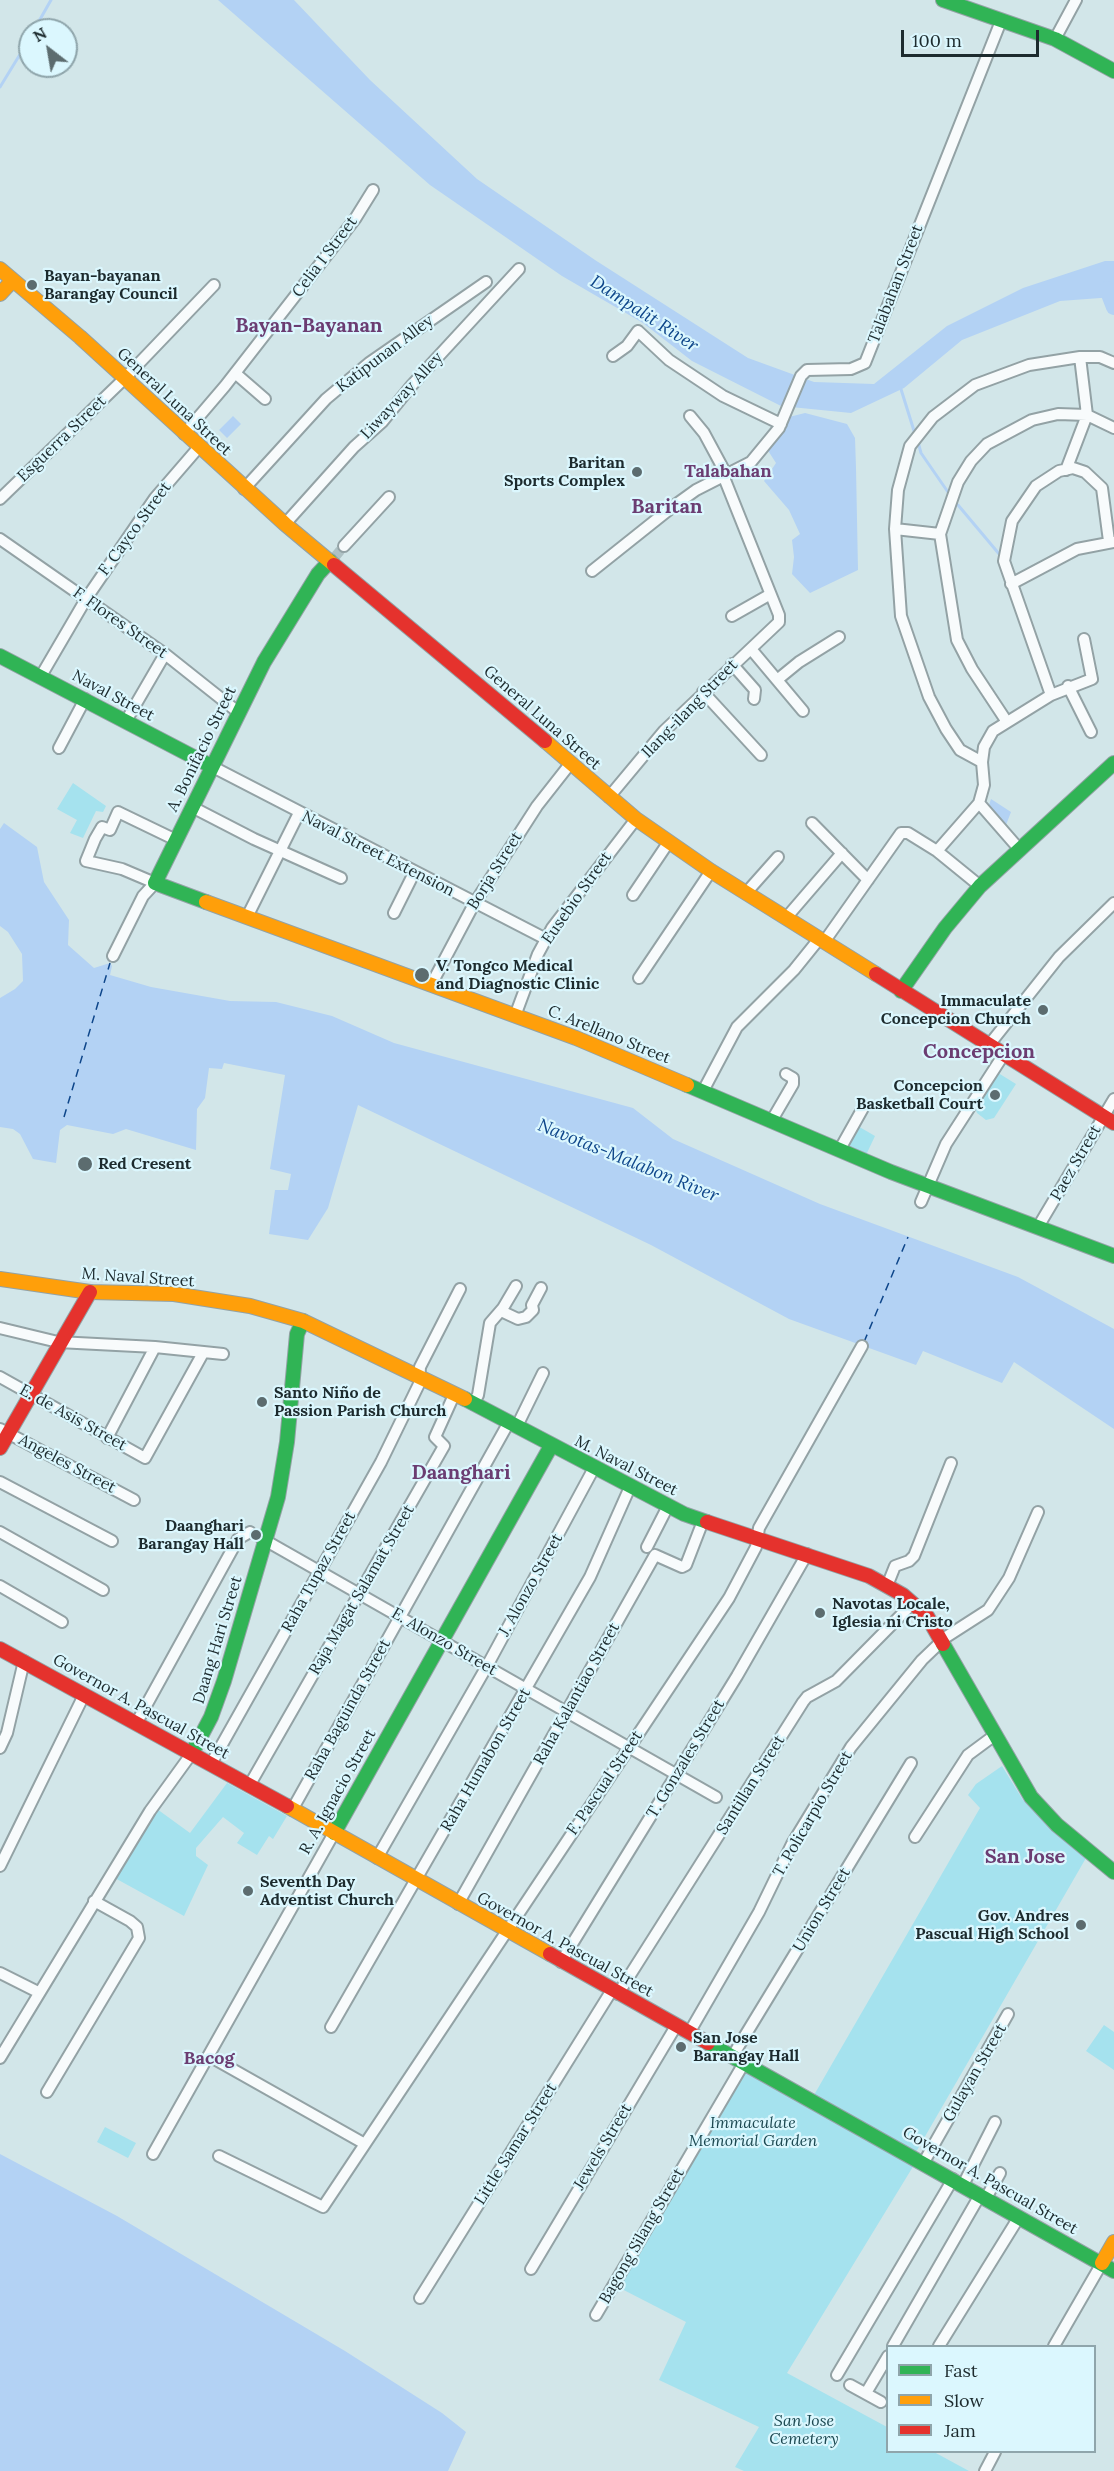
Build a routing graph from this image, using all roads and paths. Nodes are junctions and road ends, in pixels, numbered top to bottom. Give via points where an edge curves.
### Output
1 (943, 0) edge
2 (1076, 0) edge
3 (1001, 21) junction
4 (1055, 39) junction
5 (1114, 70) edge
6 (373, 190) dead end
7 (0, 269) edge
8 (519, 269) dead end
9 (13, 280) junction
10 (486, 282) dead end
11 (214, 285) dead end
12 (0, 294) edge
13 (614, 356) dead end
14 (1080, 357) junction
15 (1114, 363) edge
16 (235, 373) junction
17 (124, 379) junction
18 (265, 399) dead end
19 (1087, 415) junction
20 (690, 416) dead end
21 (781, 424) junction
22 (1114, 428) edge
23 (184, 434) junction
24 (199, 447) junction
25 (1066, 470) junction
26 (725, 476) junction
27 (244, 489) junction
28 (389, 497) dead end
29 (0, 499) edge
30 (285, 525) junction
31 (895, 529) junction
32 (940, 534) junction
33 (0, 539) edge
34 (1112, 542) edge
35 (344, 546) tunnel mouth
36 (332, 560) junction
37 (592, 571) dead end
38 (1011, 584) junction
39 (769, 595) junction
40 (86, 599) junction
41 (732, 616) dead end
42 (839, 637) dead end
43 (1084, 639) dead end
44 (751, 648) junction
45 (165, 654) junction
46 (0, 656) edge
47 (732, 664) junction
48 (41, 676) junction
49 (777, 680) junction
50 (1068, 686) junction
51 (703, 692) junction
52 (1050, 693) junction
53 (85, 699) junction
54 (754, 699) dead end
55 (803, 711) dead end
56 (238, 712) junction
57 (126, 721) junction
58 (1006, 722) junction
59 (1091, 732) dead end
60 (59, 748) dead end
61 (761, 755) dead end
62 (982, 762) junction
63 (1114, 763) edge
64 (570, 764) junction
65 (211, 766) junction
66 (609, 797) junction
67 (980, 803) junction
68 (192, 807) junction
69 (299, 813) junction
70 (636, 819) junction
71 (812, 823) dead end
72 (176, 840) junction
73 (668, 843) junction
74 (279, 850) junction
75 (1020, 850) junction
76 (938, 851) junction
77 (842, 853) junction
78 (778, 857) dead end
79 (711, 872) junction
80 (414, 873) junction
81 (341, 878) dead end
82 (868, 880) junction
83 (155, 883) junction
84 (980, 886) junction
85 (746, 893) junction
86 (633, 895) dead end
87 (1114, 903) edge
88 (474, 904) junction
89 (394, 913) dead end
90 (247, 917) junction
91 (786, 918) junction
92 (546, 939) junction
93 (822, 941) junction
94 (114, 956) dead end
95 (639, 978) dead end
96 (431, 985) junction
97 (902, 991) junction
98 (515, 1016) junction
99 (989, 1045) junction
100 (1004, 1054) junction
101 (786, 1074) dead end
102 (703, 1090) junction
103 (1114, 1099) edge
104 (863, 1108) dead end
105 (1108, 1119) edge
106 (772, 1120) junction
107 (840, 1149) junction
108 (927, 1185) junction
109 (921, 1202) dead end
110 (1038, 1227) junction
111 (1114, 1256) edge
112 (0, 1279) edge
113 (516, 1286) dead end
114 (541, 1288) dead end
115 (460, 1289) dead end
116 (90, 1292) junction
117 (501, 1311) junction
118 (303, 1321) junction
119 (0, 1328) edge
120 (58, 1342) junction
121 (862, 1346) dead end
122 (155, 1347) junction
123 (203, 1353) junction
124 (223, 1354) dead end
125 (543, 1373) dead end
126 (420, 1376) junction
127 (0, 1377) edge
128 (31, 1393) junction
129 (454, 1395) junction
130 (473, 1404) junction
131 (513, 1424) junction
132 (4, 1431) edge
133 (107, 1438) junction
134 (551, 1446) junction
135 (0, 1448) edge
136 (951, 1463) dead end
137 (594, 1468) junction
138 (0, 1482) edge
139 (630, 1487) junction
140 (134, 1500) dead end
141 (668, 1506) junction
142 (1038, 1512) dead end
143 (703, 1521) junction
144 (0, 1532) edge
145 (250, 1532) dead end
146 (758, 1538) junction
147 (264, 1539) junction
148 (112, 1541) dead end
149 (647, 1547) dead end
150 (807, 1554) junction
151 (319, 1571) junction
152 (0, 1586) edge
153 (887, 1586) junction
154 (103, 1590) dead end
155 (360, 1594) junction
156 (913, 1603) junction
157 (400, 1617) junction
158 (62, 1622) dead end
159 (442, 1641) junction
160 (943, 1643) junction
161 (0, 1649) edge
162 (24, 1661) junction
163 (487, 1666) junction
164 (527, 1689) junction
165 (84, 1695) junction
166 (567, 1712) junction
167 (136, 1722) junction
168 (3, 1731) edge
169 (995, 1735) junction
170 (628, 1747) junction
171 (0, 1748) edge
172 (192, 1753) junction
173 (911, 1763) dead end
174 (211, 1764) junction
175 (677, 1775) junction
176 (249, 1786) junction
177 (716, 1797) dead end
178 (292, 1810) junction
179 (334, 1833) junction
180 (915, 1837) dead end
181 (377, 1858) junction
182 (0, 1866) edge
183 (1114, 1872) edge
184 (418, 1881) junction
185 (94, 1901) junction
186 (458, 1904) junction
187 (507, 1931) junction
188 (561, 1962) junction
189 (0, 1973) edge
190 (38, 1992) junction
191 (615, 1992) junction
192 (1008, 2014) dead end
193 (676, 2026) junction
194 (331, 2027) dead end
195 (689, 2033) junction
196 (209, 2056) junction
197 (0, 2058) edge
198 (738, 2060) junction
199 (47, 2092) dead end
200 (995, 2122) dead end
201 (365, 2144) junction
202 (153, 2154) dead end
203 (219, 2156) dead end
204 (924, 2162) junction
205 (1000, 2173) dead end
206 (958, 2182) junction
207 (983, 2197) junction
208 (1019, 2217) junction
209 (1114, 2242) edge
210 (1108, 2267) edge
211 (531, 2270) dead end
212 (420, 2298) dead end
213 (596, 2315) dead end
214 (894, 2345) edge
215 (940, 2345) edge
216 (1055, 2345) edge
217 (886, 2359) edge
218 (837, 2375) dead end
219 (850, 2385) dead end
220 (866, 2393) junction
221 (881, 2402) dead end
222 (994, 2453) edge
223 (985, 2471) edge

1 - 3 main road
2 - 4 street
3 - 4 main road
3 - 21 street, Talabahan Street via 865,363 851,369 807,370
4 - 5 main road
6 - 16 street, Celia I Street via 355,219
7 - 9 main road, General Luna Street
8 - 30 street, Liwayway Alley
9 - 12 main road
9 - 17 main road, General Luna Street
10 - 27 street, Katipunan Alley via 389,348 326,399
11 - 17 street, Esguerra Street
13 - 21 street via 638,331 669,360 716,392
14 - 15 street via 1100,357
14 - 19 street
14 - 31 street via 1029,365 975,385 933,417 910,446 898,490
16 - 18 street
16 - 23 street, Celia I Street
17 - 23 main road, General Luna Street
17 - 29 street, Esguerra Street
19 - 22 street
19 - 25 street
19 - 32 street via 1058,414 1032,420 987,444 958,482
20 - 26 street via 704,433
21 - 26 street, Talabahan Street via 751,462
23 - 24 main road, General Luna Street
24 - 27 main road, General Luna Street
24 - 40 street, F. Cayco Street via 155,498
25 - 34 street via 1085,472 1102,488
25 - 38 street via 1036,486 1012,520 1004,561
26 - 37 street, Talabahan Street via 671,508
26 - 39 street
27 - 30 main road, General Luna Street
28 - 35 street
30 - 36 main road, General Luna Street
31 - 32 street
31 - 62 street via 901,616 916,662 946,729 960,750
32 - 58 street via 957,640
33 - 40 street, F. Flores Street
34 - 38 street via 1077,549
36 - 56 main road, A. Bonifacio Street via 318,574
36 - 64 main road, General Luna Street
38 - 52 street
39 - 41 street
39 - 44 street, Ilang-ilang Street via 779,615 776,626
40 - 45 street, F. Flores Street
40 - 48 street, F. Cayco Street
42 - 49 street
43 - 50 street via 1092,678
44 - 47 street, Ilang-ilang Street
44 - 49 street
45 - 56 street, F. Flores Street
45 - 57 street
46 - 48 main road, Naval Street
47 - 51 street, Ilang-ilang Street
47 - 54 street via 755,690
48 - 53 main road, Naval Street
49 - 55 street
50 - 52 street
50 - 59 street
51 - 61 street
51 - 66 street, Ilang-ilang Street
52 - 58 street
53 - 57 main road, Naval Street
53 - 60 street
56 - 65 main road, A. Bonifacio Street
57 - 65 main road, Naval Street
58 - 62 street via 986,741
62 - 67 street via 984,785
63 - 75 main road
64 - 66 main road, General Luna Street
64 - 88 street, Borja Street via 530,816
65 - 68 main road, A. Bonifacio Street
65 - 69 street, Naval Street Extension
66 - 70 main road, General Luna Street
67 - 75 street
67 - 76 street
68 - 72 main road, A. Bonifacio Street
68 - 74 street
69 - 74 street
69 - 80 street, Naval Street Extension
70 - 73 main road, General Luna Street
70 - 92 street, Eusebio Street via 581,887
71 - 77 street
72 - 83 main road, A. Bonifacio Street
72 - 83 street, C. Arellano Street via 118,812 110,830 102,827 86,861 122,869
73 - 79 main road, General Luna Street
73 - 86 street
74 - 81 street
74 - 90 street
75 - 84 main road
76 - 82 street via 908,833 901,833
76 - 84 street
77 - 82 street
77 - 91 street
78 - 85 street
79 - 85 main road, General Luna Street
79 - 95 street
80 - 88 street, Naval Street Extension
80 - 89 street
82 - 93 street
83 - 90 main road, C. Arellano Street
83 - 94 street, A. Bonifacio Street via 143,896
84 - 97 main road via 945,928
85 - 91 main road, General Luna Street
87 - 99 street via 1059,957
88 - 92 street, Naval Street Extension
88 - 96 street, Borja Street
90 - 96 main road, C. Arellano Street
91 - 93 main road, General Luna Street
92 - 98 street, Eusebio Street
93 - 97 main road, General Luna Street
93 - 102 street via 737,1027
96 - 98 main road, C. Arellano Street
97 - 99 main road, General Luna Street
98 - 102 main road, C. Arellano Street
99 - 100 main road, General Luna Street
100 - 105 main road, General Luna Street
100 - 108 street via 946,1144
101 - 106 street via 794,1084
102 - 106 main road, C. Arellano Street
103 - 105 street, Paez Street
104 - 107 street
105 - 110 street, Paez Street
106 - 107 main road, C. Arellano Street
107 - 108 main road, C. Arellano Street
108 - 109 street
108 - 110 main road, C. Arellano Street
110 - 111 main road, C. Arellano Street
112 - 116 main road, M. Naval Street
113 - 117 street
114 - 117 street via 533,1310 526,1317 518,1319
115 - 126 street, Raha Tupaz Street via 420,1367
116 - 118 main road, M. Naval Street via 174,1294 250,1306
116 - 120 main road
117 - 130 street via 490,1323 478,1395
118 - 126 main road, M. Naval Street
118 - 147 main road, Daang Hari Street via 297,1334 278,1497
119 - 120 street
120 - 122 street
120 - 128 main road
121 - 146 street, F. Pascual Street via 759,1528
122 - 123 street
122 - 133 street
123 - 124 street
123 - 133 street, E. de Asis Street via 146,1458
125 - 131 street, Raha Baguinda Street
126 - 129 main road, M. Naval Street
126 - 151 street, Raha Tupaz Street via 381,1462
127 - 128 street, E. de Asis Street
128 - 132 main road
128 - 133 street, E. de Asis Street
129 - 130 main road, M. Naval Street
129 - 155 street, Raja Magat Salamat Street via 435,1437 444,1446
130 - 131 main road, M. Naval Street
131 - 134 main road, M. Naval Street
131 - 157 street, Raha Baguinda Street
132 - 135 main road
132 - 140 street, Angeles Street
134 - 137 main road, M. Naval Street
134 - 159 main road, R. A. Ignacio Street
136 - 153 street via 914,1556 895,1566
137 - 139 main road, M. Naval Street
137 - 163 street, J. Alonzo Street
138 - 148 street
139 - 141 main road, M. Naval Street
139 - 164 street, Raha Humabon Street via 590,1577
141 - 143 main road, M. Naval Street
141 - 149 street
142 - 160 street, T. Policarpio Street via 995,1602 980,1618 946,1637
143 - 146 main road, M. Naval Street
143 - 166 street, Raha Kalantiao Street via 686,1565 682,1567 655,1555
144 - 154 street
145 - 167 street via 238,1539
146 - 150 main road, M. Naval Street
146 - 170 street, F. Pascual Street via 729,1598
147 - 151 street, E. Alonzo Street
147 - 172 main road, Daang Hari Street via 224,1681
150 - 153 main road, M. Naval Street
150 - 175 street, T. Gonzales Street
151 - 155 street, E. Alonzo Street
151 - 174 street, Raha Tupaz Street
152 - 158 street
153 - 156 main road, M. Naval Street
155 - 157 street, E. Alonzo Street
155 - 176 street, Raja Magat Salamat Street
156 - 160 main road, M. Naval Street via 927,1616
156 - 191 street, Santillan Street via 836,1681 803,1702
157 - 159 street, E. Alonzo Street
157 - 178 street, Raha Baguinda Street
159 - 163 street, E. Alonzo Street
159 - 179 main road, R. A. Ignacio Street
160 - 169 main road, M. Naval Street
160 - 195 street, T. Policarpio Street via 922,1660 851,1747 792,1844 759,1912
161 - 162 main road, Governor A. Pascual Street
162 - 165 main road, Governor A. Pascual Street
162 - 168 street
163 - 164 street, E. Alonzo Street
163 - 181 street, J. Alonzo Street
164 - 166 street, E. Alonzo Street
164 - 184 street, Raha Humabon Street
165 - 167 main road, Governor A. Pascual Street
165 - 182 street
166 - 170 street, E. Alonzo Street
166 - 186 street, Raha Kalantiao Street
167 - 172 main road, Governor A. Pascual Street
168 - 171 street
169 - 180 street via 968,1755
169 - 183 main road, M. Naval Street via 1031,1797 1057,1825
170 - 175 street, E. Alonzo Street
170 - 187 street, F. Pascual Street
172 - 174 main road, Governor A. Pascual Street
172 - 185 street, Daang Hari Street
173 - 198 street, Union Street
174 - 176 main road, Governor A. Pascual Street
175 - 177 street, E. Alonzo Street
175 - 188 street, T. Gonzales Street
176 - 178 main road, Governor A. Pascual Street
178 - 179 main road, Governor A. Pascual Street
179 - 181 main road, Governor A. Pascual Street
179 - 196 street, R. A. Ignacio Street
181 - 184 main road, Governor A. Pascual Street
184 - 186 main road, Governor A. Pascual Street
184 - 194 street, Raha Humabon Street
185 - 190 street, Daang Hari Street
185 - 199 street via 130,1921 140,1938
186 - 187 main road, Governor A. Pascual Street
187 - 188 main road, Governor A. Pascual Street
187 - 201 street, F. Pascual Street
188 - 191 main road, Governor A. Pascual Street
189 - 190 street
190 - 197 street, Daang Hari Street
191 - 193 main road, Governor A. Pascual Street
191 - 212 street, Little Samar Street
192 - 204 street, Gulayan Street
193 - 195 main road, Governor A. Pascual Street
193 - 211 street, Jewels Street
195 - 198 main road, Governor A. Pascual Street
196 - 201 street
196 - 202 street, R. A. Ignacio Street
198 - 204 main road, Governor A. Pascual Street
198 - 213 street, Bagong Silang Street
200 - 206 street
201 - 203 street, F. Pascual Street via 323,2207
204 - 206 main road, Governor A. Pascual Street
205 - 207 street
206 - 207 main road, Governor A. Pascual Street
206 - 218 street
207 - 208 main road, Governor A. Pascual Street
207 - 214 street
208 - 210 main road, Governor A. Pascual Street
208 - 215 street
209 - 210 main road
210 - 216 street
217 - 220 street
219 - 220 street
220 - 221 street
222 - 223 street

